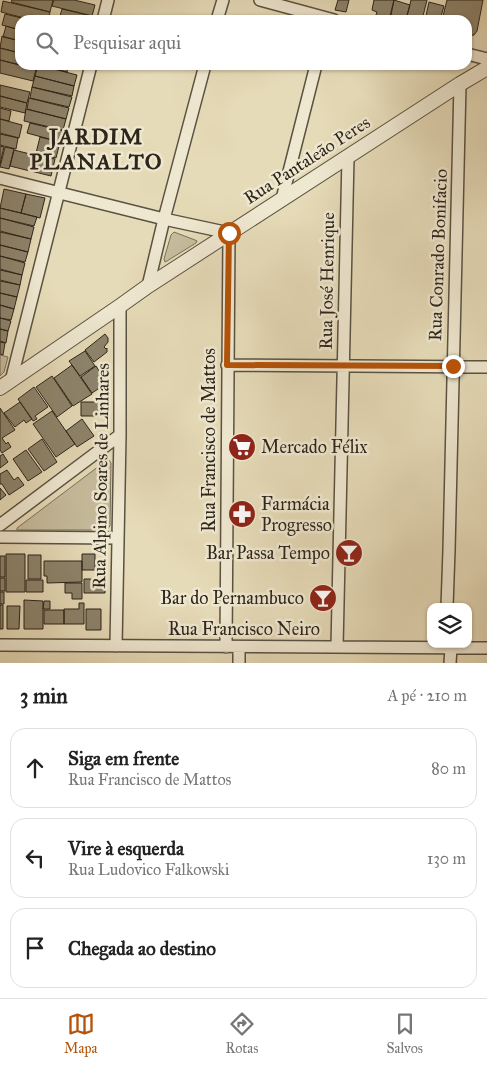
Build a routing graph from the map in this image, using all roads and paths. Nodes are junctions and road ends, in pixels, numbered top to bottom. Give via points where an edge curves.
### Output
1 (108, 0) edge
2 (223, 0) edge
3 (260, 0) edge
4 (104, 15) edge
5 (218, 15) edge
6 (312, 15) edge
7 (472, 55) edge
8 (487, 59) edge
9 (487, 68) edge
10 (90, 70) edge
11 (204, 70) edge
12 (315, 70) edge
13 (460, 84) junction
14 (348, 156) junction
15 (0, 178) edge
16 (58, 194) junction
17 (282, 199) junction
18 (164, 219) junction
19 (229, 233) junction
20 (148, 286) junction
21 (120, 306) junction
22 (227, 365) junction
23 (343, 366) junction
24 (453, 366) junction
25 (487, 367) edge
26 (5, 385) edge
27 (120, 435) junction
28 (0, 525) edge
29 (0, 538) edge
30 (118, 538) junction
31 (447, 603) edge
32 (0, 645) edge
33 (116, 646) junction
34 (427, 646) edge
35 (226, 647) junction
36 (239, 647) junction
37 (337, 647) junction
38 (472, 647) edge
39 (450, 648) edge
40 (487, 648) edge
41 (239, 663) edge
42 (450, 663) edge

1 - 4 street
2 - 5 street
3 - 6 street
7 - 8 street
9 - 13 street, Rua Pantaleão Peres
10 - 16 street
11 - 18 street
12 - 17 street
13 - 14 street, Rua Pantaleão Peres
13 - 24 street, Rua Conrado Bonifacio
14 - 17 street, Rua Pantaleão Peres
14 - 23 street, Rua José Henrique
15 - 16 street
16 - 18 street
16 - 26 street
17 - 19 street, Rua Pantaleão Peres
18 - 19 street
18 - 20 street
19 - 20 street, Rua Pantaleão Peres
19 - 22 street, Rua Francisco de Mattos
20 - 21 street, Rua Pantaleão Peres
21 - 26 street, Rua Pantaleão Peres
21 - 27 street, Rua Alpino Soares de Linhares
22 - 23 street
22 - 35 street, Rua Francisco de Mattos
23 - 24 street
23 - 37 street, Rua José Henrique
24 - 25 street
24 - 31 street, Rua Conrado Bonifacio
27 - 28 street
27 - 30 street, Rua Alpino Soares de Linhares
29 - 30 street
30 - 33 street, Rua Alpino Soares de Linhares
32 - 33 street, Rua Francisco Neiro
33 - 35 street, Rua Francisco Neiro
34 - 37 street, Rua Francisco Neiro
35 - 36 street, Rua Francisco Neiro
36 - 37 street, Rua Francisco Neiro
36 - 41 street
38 - 40 street, Rua Francisco Neiro
39 - 42 street

